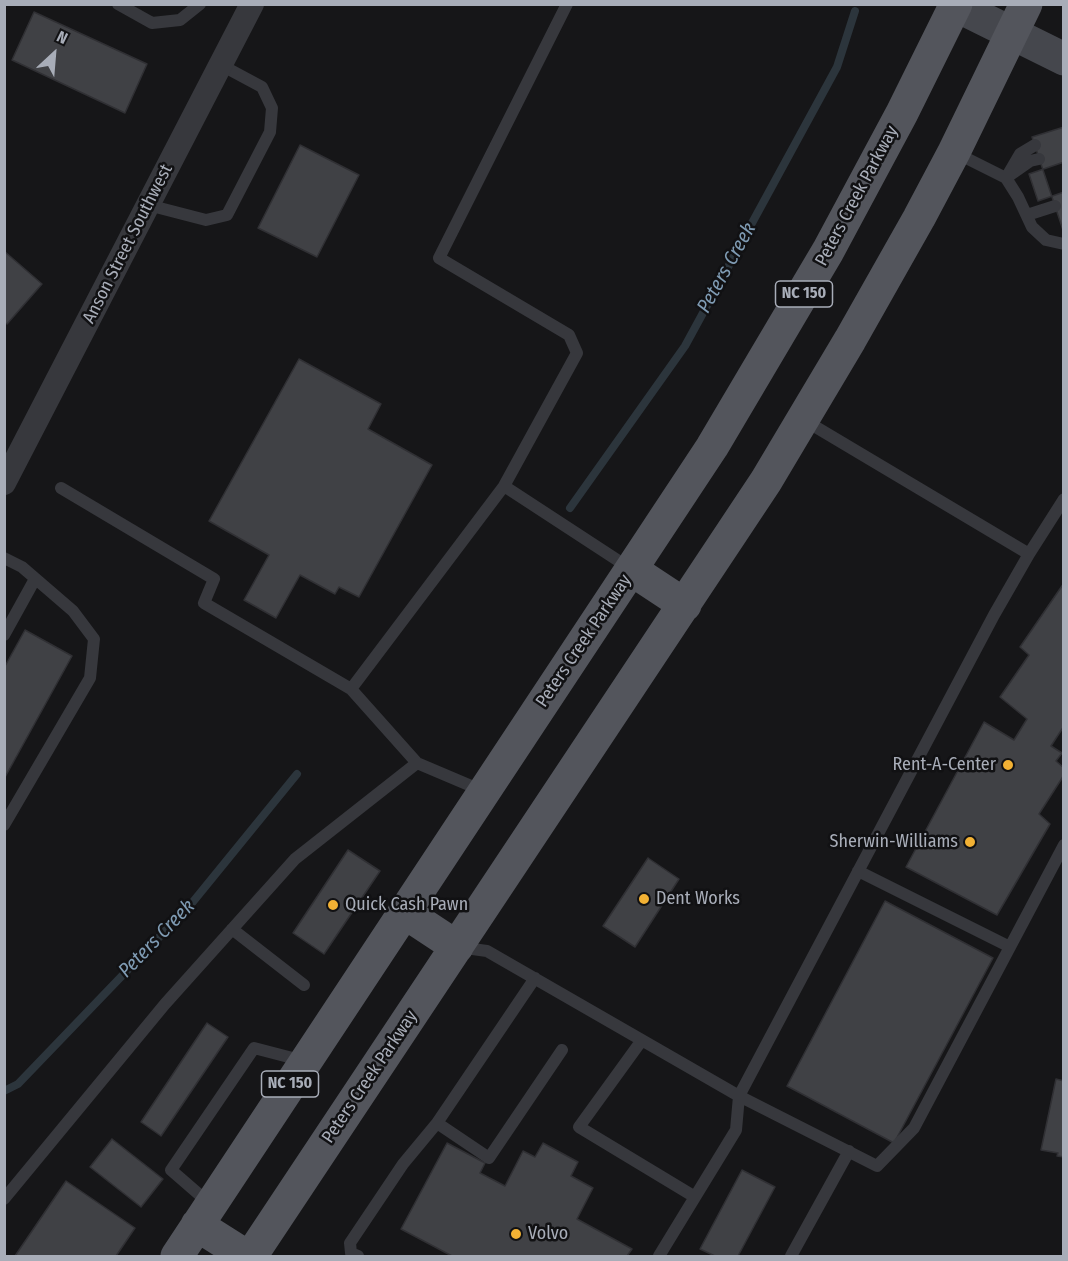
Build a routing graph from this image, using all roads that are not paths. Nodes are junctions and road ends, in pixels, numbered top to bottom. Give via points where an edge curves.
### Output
1 (118, 4) edge
2 (200, 4) edge
3 (252, 4) edge
4 (567, 4) edge
5 (955, 5) edge
6 (1018, 18) edge
7 (1064, 59) edge
8 (221, 65) junction
9 (1035, 145) dead end
10 (954, 152) junction
11 (1040, 159) dead end
12 (1006, 178) junction
13 (148, 205) junction
14 (1055, 206) dead end
15 (1027, 215) junction
16 (1064, 244) edge
17 (803, 419) junction
18 (4, 483) edge
19 (504, 486) junction
20 (61, 488) dead end
21 (1064, 499) edge
22 (1029, 554) junction
23 (4, 558) edge
24 (632, 570) junction
25 (35, 579) junction
26 (685, 605) junction
27 (4, 635) edge
28 (351, 689) junction
29 (417, 763) junction
30 (484, 791) junction
31 (4, 825) edge
32 (1064, 845) edge
33 (858, 871) junction
34 (404, 912) junction
35 (232, 929) junction
36 (457, 946) junction
37 (1010, 947) junction
38 (535, 978) junction
39 (304, 986) dead end
40 (642, 1040) junction
41 (562, 1050) dead end
42 (305, 1061) junction
43 (739, 1096) junction
44 (436, 1123) junction
45 (849, 1151) junction
46 (695, 1197) junction
47 (4, 1198) edge
48 (204, 1215) junction
49 (177, 1257) edge
50 (246, 1257) edge
51 (251, 1257) edge
52 (358, 1257) edge
53 (659, 1257) edge
54 (791, 1257) edge

1 - 2 lane via 152,23 180,20
3 - 8 street, Anson Street Southwest
4 - 19 lane via 439,258 569,335 577,353
5 - 6 street
5 - 24 main road, Peters Creek Parkway / NC 150 via 817,270 712,447
6 - 7 street
6 - 10 main road, Peters Creek Parkway
8 - 13 street, Anson Street Southwest
8 - 13 lane via 262,87 272,108 270,132 227,215 206,220
9 - 12 lane via 1020,154
10 - 12 lane
10 - 17 main road, Peters Creek Parkway
11 - 12 lane via 1030,161
12 - 15 lane
13 - 18 street, Anson Street Southwest
14 - 15 lane
15 - 16 lane via 1032,227 1046,240
17 - 22 lane
17 - 26 main road, Peters Creek Parkway
19 - 24 lane
19 - 28 lane
20 - 28 lane via 214,579 204,603
21 - 22 lane
22 - 33 lane
23 - 25 lane
24 - 26 main road
24 - 30 main road, Peters Creek Parkway / NC 150
25 - 27 lane
25 - 31 lane via 73,611 94,639 90,678
26 - 36 main road, Peters Creek Parkway
28 - 29 lane
29 - 30 lane
29 - 35 lane via 296,859
30 - 34 main road, Peters Creek Parkway / NC 150
32 - 37 lane
33 - 37 lane
33 - 43 lane
34 - 36 main road
34 - 42 main road, Peters Creek Parkway / NC 150
35 - 39 lane
35 - 47 lane
36 - 38 lane via 488,951
36 - 51 main road, Peters Creek Parkway
37 - 45 lane via 914,1128 878,1166
38 - 40 lane
38 - 44 lane
40 - 43 lane
40 - 46 lane via 579,1127
41 - 44 lane via 489,1158
42 - 48 main road, Peters Creek Parkway / NC 150
42 - 48 lane via 254,1048 171,1170
43 - 45 lane
43 - 46 lane via 736,1131
44 - 52 lane via 350,1243 351,1253
45 - 54 lane
46 - 53 lane
48 - 49 main road, Peters Creek Parkway / NC 150
48 - 50 main road

